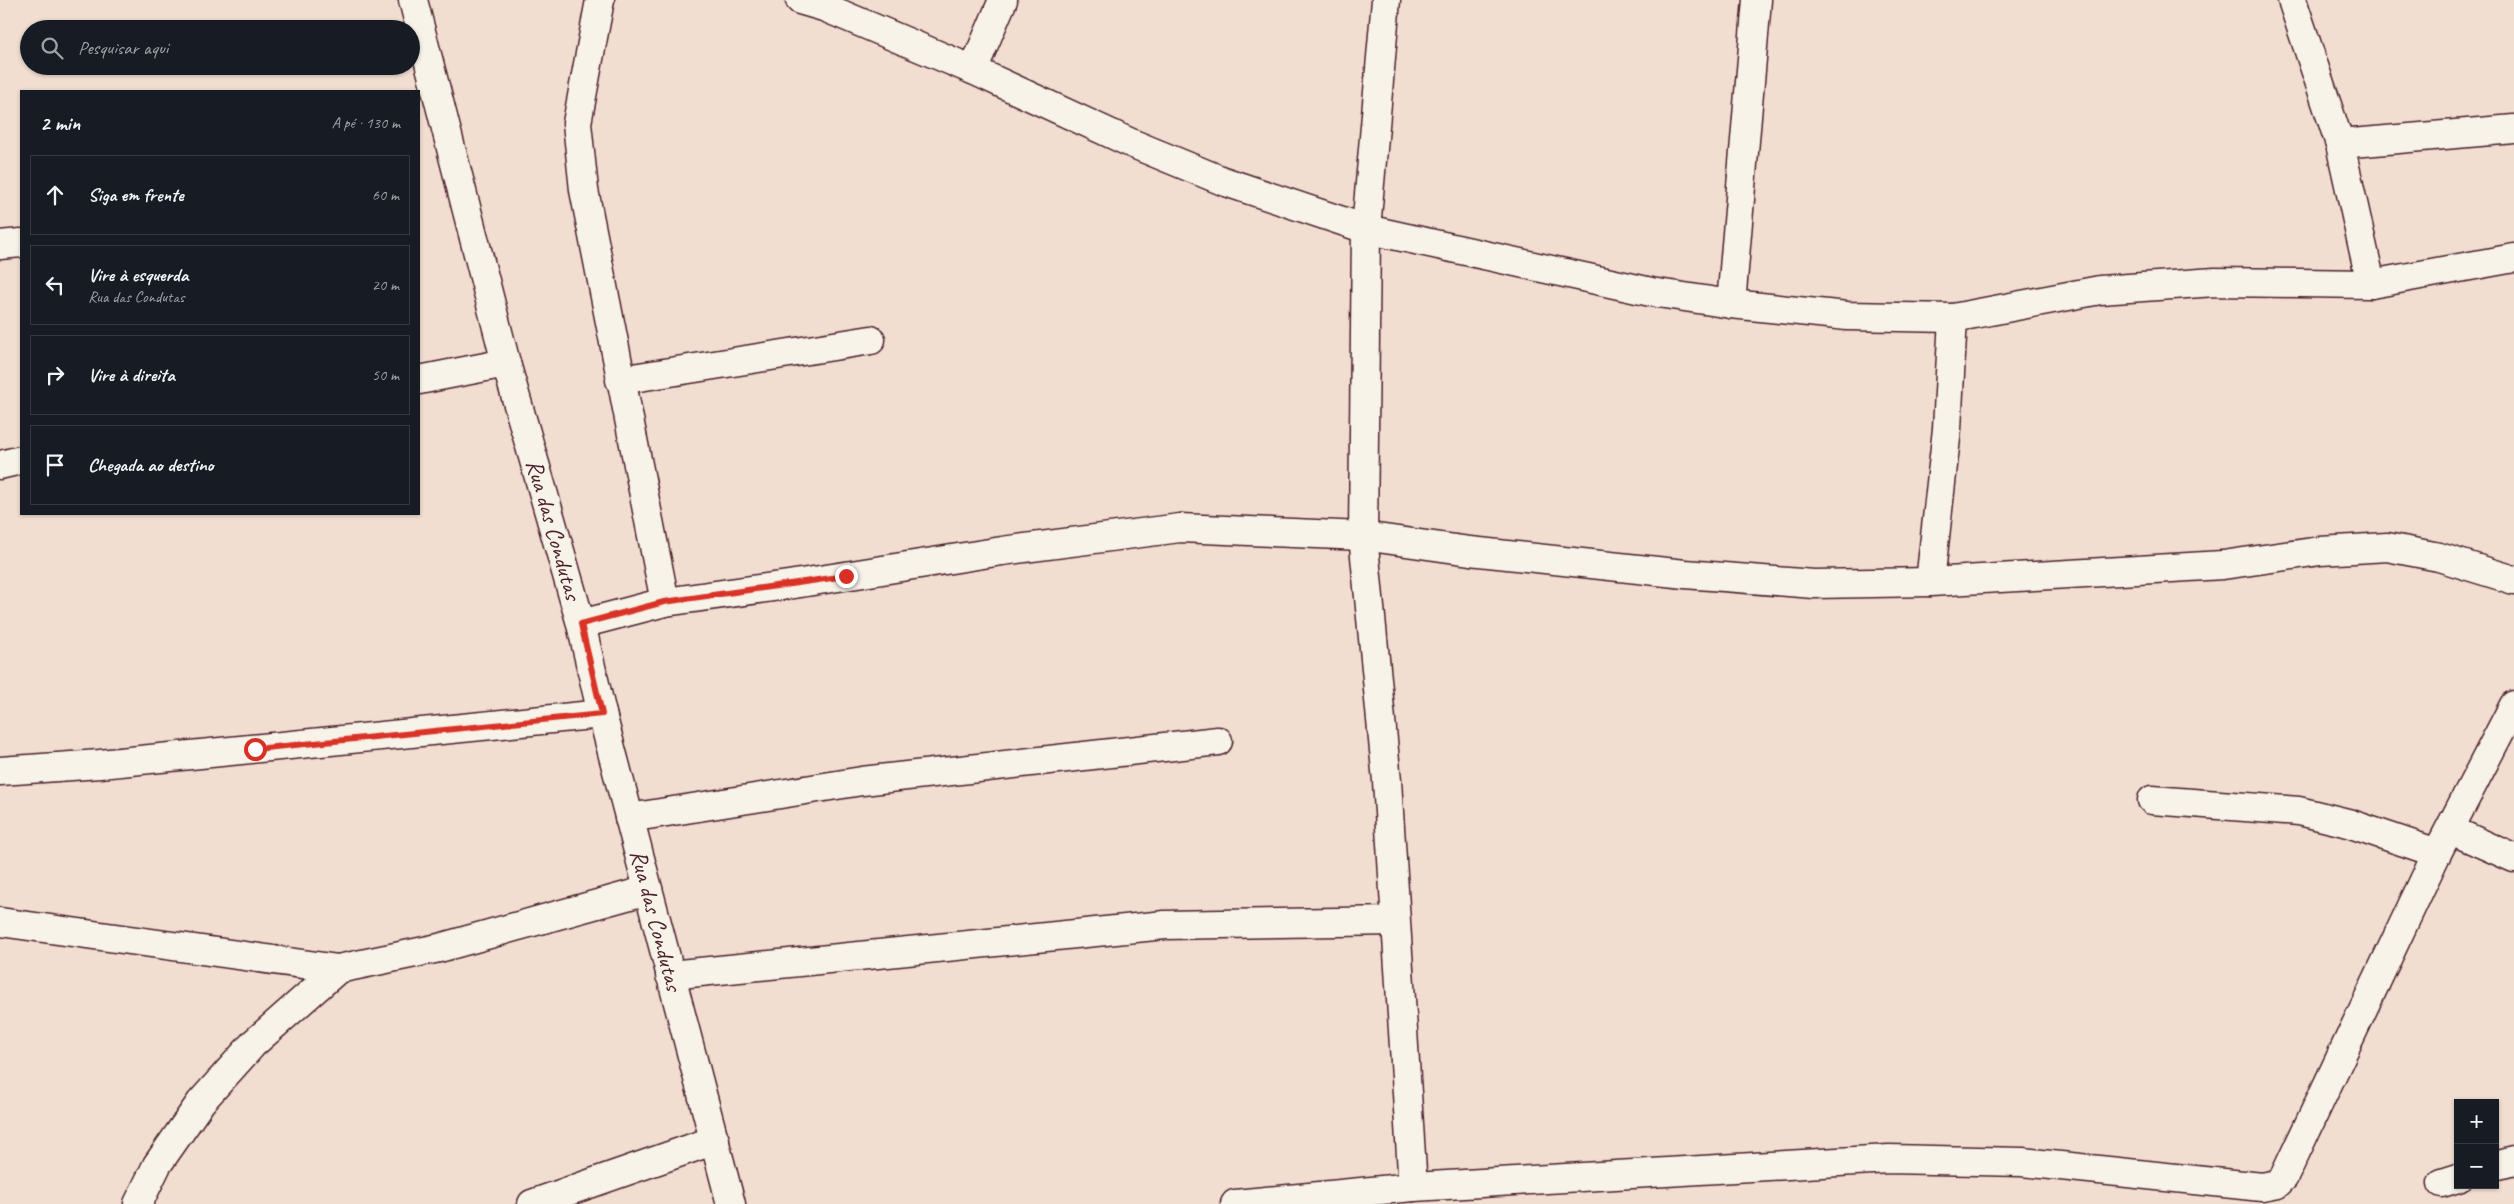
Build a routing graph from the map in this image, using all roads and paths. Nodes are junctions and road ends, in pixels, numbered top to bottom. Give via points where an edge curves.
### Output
1 (413, 0) edge
2 (600, 0) edge
3 (800, 0) edge
4 (1003, 0) edge
5 (1386, 0) edge
6 (1757, 0) edge
7 (2292, 0) edge
8 (418, 20) edge
9 (420, 27) edge
10 (973, 70) junction
11 (2514, 129) edge
12 (2340, 144) junction
13 (1366, 229) junction
14 (20, 242) edge
15 (0, 245) edge
16 (2514, 258) edge
17 (2371, 284) junction
18 (1731, 304) junction
19 (1953, 318) junction
20 (871, 340) dead end
21 (506, 364) junction
22 (420, 380) edge
23 (620, 380) junction
24 (20, 460) edge
25 (0, 465) edge
26 (1363, 536) junction
27 (2514, 580) edge
28 (1930, 582) junction
29 (664, 602) junction
30 (581, 624) junction
31 (2514, 705) edge
32 (602, 714) junction
33 (1218, 741) dead end
34 (0, 771) edge
35 (2152, 800) dead end
36 (629, 818) junction
37 (2451, 830) junction
38 (2437, 853) junction
39 (2514, 858) edge
40 (648, 890) junction
41 (1395, 921) junction
42 (0, 922) edge
43 (338, 969) junction
44 (670, 975) junction
45 (715, 1140) junction
46 (2514, 1161) edge
47 (2499, 1165) edge
48 (1414, 1187) junction
49 (138, 1204) edge
50 (532, 1204) edge
51 (731, 1204) edge
52 (1234, 1204) edge

1 - 8 street, Rua das Condutas
2 - 23 street via 577,123 584,190
3 - 10 street via 824,7
4 - 10 street
5 - 13 street
6 - 18 street
7 - 12 street
9 - 21 street, Rua das Condutas
10 - 13 street via 1131,143 1223,181
11 - 12 street
12 - 17 street
13 - 18 street via 1651,292
13 - 26 street
14 - 15 street
16 - 17 street
17 - 19 street via 2215,282 2100,290
18 - 19 street via 1847,316
19 - 28 street via 1947,429
20 - 23 street
21 - 22 street
21 - 30 street, Rua das Condutas
23 - 29 street
24 - 25 street
26 - 28 street via 1685,574 1814,584
26 - 29 street via 1180,528 1002,551
26 - 41 street via 1387,781
27 - 28 street via 2439,557 2387,547 2320,551 2223,565
29 - 30 street
30 - 32 street, Rua das Condutas
31 - 37 street
32 - 34 street
32 - 36 street, Rua das Condutas
33 - 36 street via 862,781
35 - 38 street via 2299,811 2348,823
36 - 40 street, Rua das Condutas
37 - 38 street
37 - 39 street
38 - 48 street via 2284,1177 2277,1184 2262,1187 2022,1162 1889,1159
40 - 43 street via 439,948
40 - 44 street, Rua das Condutas
41 - 44 street via 1165,925
41 - 48 street
42 - 43 street
43 - 49 street via 254,1043 200,1102 157,1166
44 - 45 street, Rua das Condutas
45 - 50 street
45 - 51 street, Rua das Condutas
46 - 47 street
48 - 52 street

